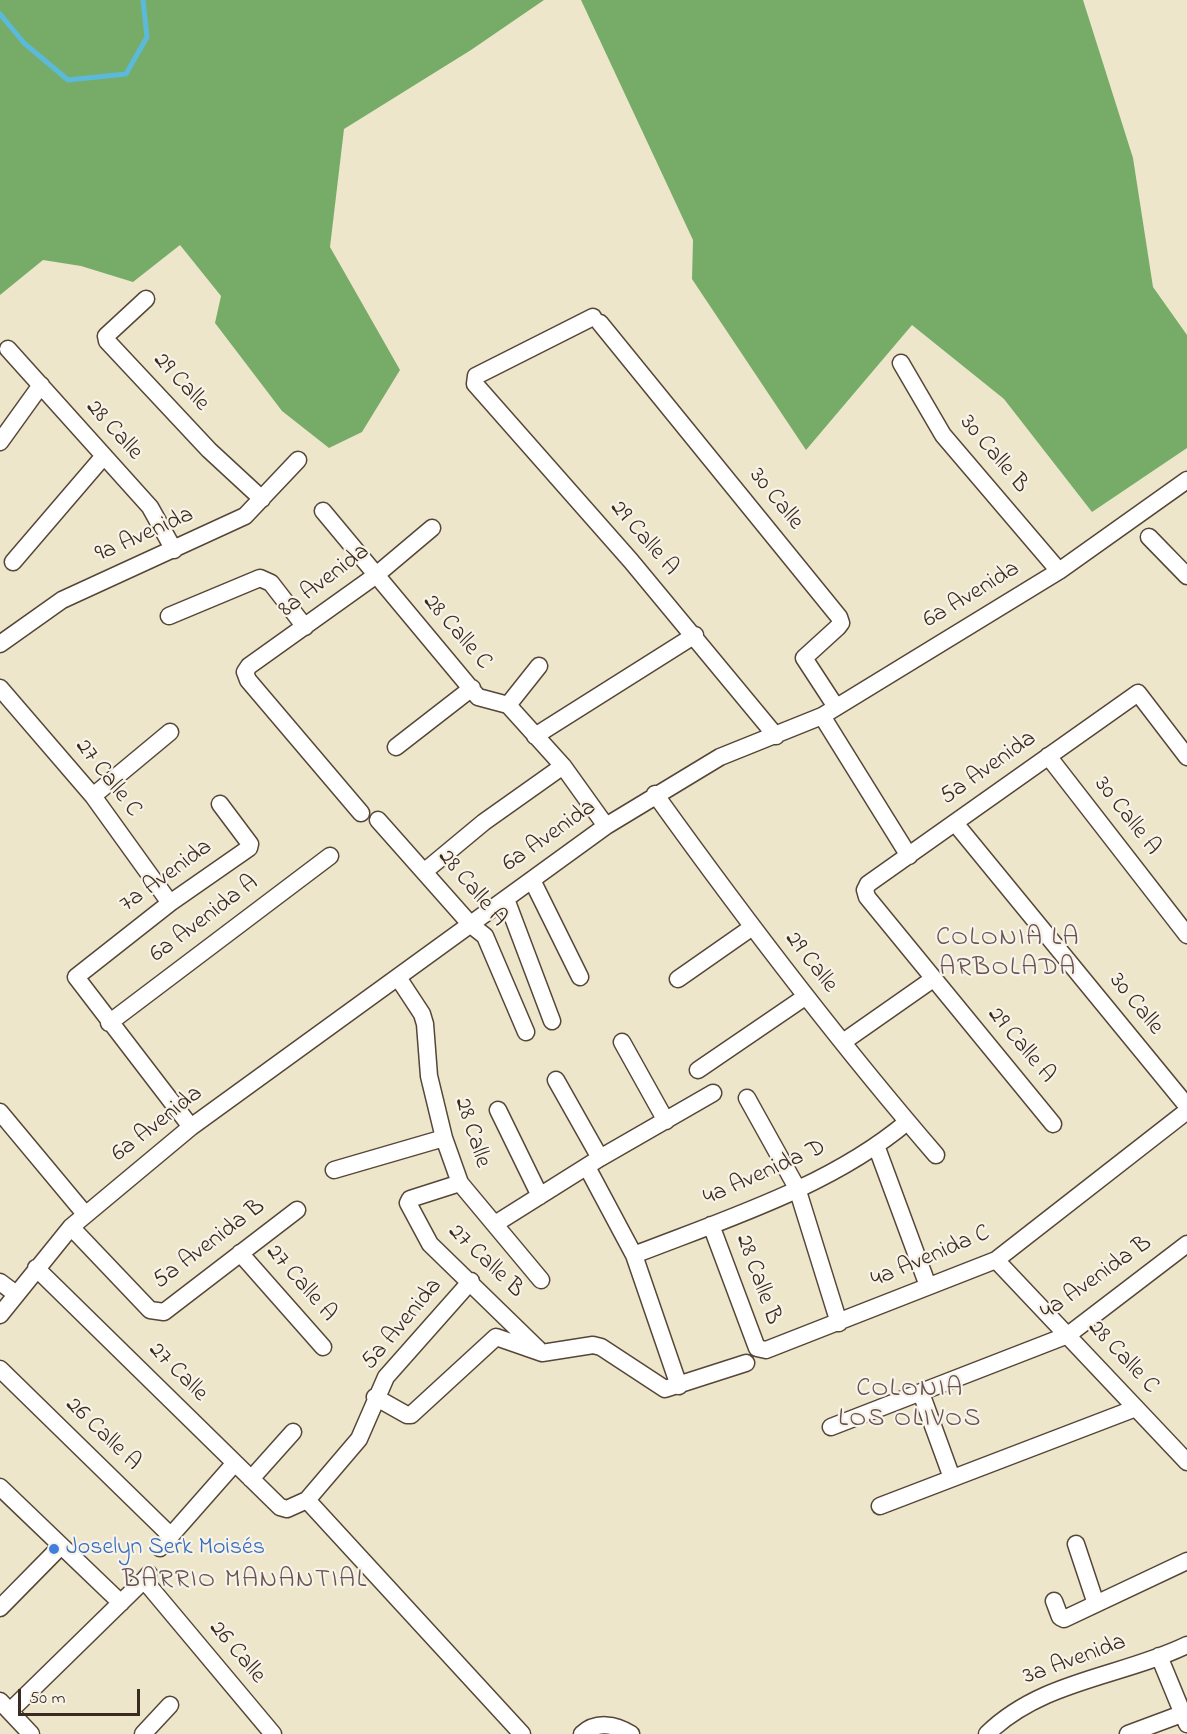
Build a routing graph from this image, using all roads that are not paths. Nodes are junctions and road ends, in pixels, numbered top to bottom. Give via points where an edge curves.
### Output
1 (146, 299) dead end
2 (596, 320) joint
3 (8, 349) dead end
4 (902, 363) dead end
5 (41, 384) junction
6 (0, 442) edge
7 (103, 457) junction
8 (298, 460) dead end
9 (1187, 480) edge
10 (262, 499) junction
11 (323, 511) dead end
12 (432, 528) dead end
13 (1149, 537) dead end
14 (174, 550) junction
15 (13, 562) dead end
16 (1059, 571) junction
17 (375, 576) junction
18 (1187, 576) edge
19 (169, 616) dead end
20 (305, 627) junction
21 (695, 635) junction
22 (0, 644) edge
23 (539, 666) dead end
24 (0, 688) edge
25 (472, 688) junction
26 (508, 705) junction
27 (829, 712) junction
28 (170, 732) dead end
29 (534, 736) junction
30 (776, 736) junction
31 (396, 747) dead end
32 (1048, 756) junction
33 (1187, 757) edge
34 (563, 766) junction
35 (655, 794) junction
36 (93, 796) junction
37 (220, 804) dead end
38 (361, 813) dead end
39 (378, 820) dead end
40 (955, 823) junction
41 (606, 826) junction
42 (330, 856) dead end
43 (909, 856) junction
44 (425, 871) junction
45 (531, 880) junction
46 (868, 884) joint
47 (506, 899) junction
48 (170, 903) junction
49 (471, 925) junction
50 (751, 928) junction
51 (1187, 935) edge
52 (580, 976) dead end
53 (399, 979) junction
54 (678, 979) dead end
55 (933, 979) junction
56 (805, 997) junction
57 (552, 1021) dead end
58 (109, 1023) junction
59 (526, 1032) dead end
60 (622, 1042) dead end
61 (843, 1042) junction
62 (698, 1070) dead end
63 (556, 1080) dead end
64 (713, 1093) dead end
65 (747, 1098) dead end
66 (1187, 1106) edge
67 (498, 1110) dead end
68 (0, 1112) edge
69 (1187, 1112) edge
70 (666, 1121) junction
71 (907, 1122) junction
72 (1053, 1124) dead end
73 (191, 1127) junction
74 (444, 1138) junction
75 (877, 1148) junction
76 (936, 1155) dead end
77 (594, 1162) junction
78 (334, 1170) dead end
79 (460, 1183) junction
80 (798, 1188) junction
81 (540, 1196) junction
82 (297, 1210) dead end
83 (85, 1214) junction
84 (495, 1224) junction
85 (711, 1225) junction
86 (71, 1227) junction
87 (1187, 1244) edge
88 (240, 1253) junction
89 (634, 1256) junction
90 (996, 1260) junction
91 (36, 1268) junction
92 (541, 1280) dead end
93 (471, 1281) junction
94 (0, 1282) edge
95 (928, 1286) junction
96 (16, 1294) junction
97 (0, 1315) edge
98 (839, 1323) junction
99 (1068, 1335) junction
100 (323, 1347) dead end
101 (761, 1350) joint
102 (542, 1353) junction
103 (746, 1363) dead end
104 (0, 1369) edge
105 (679, 1386) junction
106 (921, 1393) junction
107 (375, 1397) junction
108 (1136, 1408) junction
109 (831, 1427) dead end
110 (293, 1432) dead end
111 (1187, 1462) edge
112 (234, 1464) junction
113 (952, 1478) junction
114 (251, 1479) junction
115 (0, 1487) edge
116 (307, 1500) junction
117 (880, 1506) dead end
118 (287, 1509) joint
119 (1076, 1544) dead end
120 (61, 1546) junction
121 (1187, 1561) edge
122 (1054, 1601) dead end
123 (121, 1603) junction
124 (1096, 1604) junction
125 (1, 1605) edge
126 (1187, 1645) edge
127 (1159, 1656) junction
128 (170, 1705) dead end
129 (5, 1706) edge
130 (1186, 1717) edge
131 (623, 1730) edge
132 (992, 1732) edge
133 (31, 1734) edge
134 (143, 1734) edge
135 (273, 1734) edge
136 (522, 1734) edge
137 (582, 1734) edge
138 (1128, 1734) edge

1 - 10 street, 29 Calle via 106,336 107,341 209,450
2 - 21 street, 29 Calle A via 476,376 475,384
2 - 27 street, 30 Calle via 839,617 838,627 804,658
3 - 5 street, 28 Calle
4 - 16 street, 30 Calle B via 943,435
5 - 6 street
5 - 7 street, 28 Calle
7 - 14 street, 28 Calle via 154,511
7 - 15 street
8 - 10 street, 9a Avenida
9 - 16 street, 6a Avenida
10 - 14 street, 9a Avenida via 237,520
11 - 17 street, 28 Calle C
12 - 17 street, 8a Avenida
13 - 18 street
14 - 22 street, 9a Avenida via 62,600
16 - 27 street, 6a Avenida
17 - 20 street, 8a Avenida
17 - 25 street, 28 Calle C
19 - 20 street, 8a Avenida via 260,578 266,579
20 - 38 street, 8a Avenida via 245,672
21 - 29 street
21 - 30 street, 29 Calle A
23 - 26 street
24 - 36 street, 27 Calle C
25 - 26 street, 28 Calle C via 482,699
25 - 31 street
26 - 29 street
27 - 30 street, 6a Avenida
27 - 43 street, 30 Calle
28 - 36 street
29 - 34 street
30 - 35 street, 6a Avenida via 720,757
32 - 33 street, 5a Avenida via 1138,693
32 - 40 street, 5a Avenida
32 - 51 street, 30 Calle A
34 - 41 street
34 - 44 street via 484,822
35 - 41 street, 6a Avenida
35 - 50 street, 29 Calle
36 - 48 street, 27 Calle C
37 - 48 street, 7a Avenida via 250,844 249,848
39 - 44 street, 28 Calle A
40 - 43 street, 5a Avenida
40 - 66 street, 30 Calle
41 - 45 street, 6a Avenida
42 - 58 street, 6a Avenida A
43 - 46 street, 5a Avenida
44 - 49 street, 28 Calle A
45 - 47 street, 6a Avenida
45 - 52 street
46 - 55 street, 29 Calle A via 867,897
47 - 49 street, 6a Avenida
47 - 57 street
48 - 58 street, 7a Avenida via 78,974 77,981
49 - 53 street, 6a Avenida
49 - 59 street, 28 Calle A via 485,936
50 - 54 street
50 - 56 street, 29 Calle
53 - 73 street, 6a Avenida
53 - 74 street, 28 Calle via 425,1024 429,1076
55 - 61 street
55 - 72 street, 29 Calle A
56 - 61 street, 29 Calle
56 - 62 street
58 - 73 street
60 - 70 street
61 - 71 street, 29 Calle
63 - 77 street
64 - 70 street
65 - 80 street
67 - 81 street
68 - 83 street
69 - 90 street, 4a Avenida C
70 - 77 street
71 - 75 street, 4a Avenida D
71 - 76 street, 29 Calle
73 - 83 street, 6a Avenida
74 - 78 street
74 - 79 street, 28 Calle
75 - 80 street, 4a Avenida D
75 - 95 street
77 - 81 street
77 - 89 street
79 - 84 street, 28 Calle
79 - 93 street, 27 Calle B via 410,1199 408,1203 425,1238
80 - 85 street, 4a Avenida D
80 - 98 street
81 - 84 street
82 - 88 street, 5a Avenida B
83 - 86 street, 6a Avenida
84 - 92 street, 28 Calle
85 - 89 street, 4a Avenida D
85 - 101 street, 28 Calle B
86 - 88 street, 5a Avenida B via 150,1310 164,1312
86 - 91 street, 6a Avenida
87 - 99 street, 4a Avenida B
88 - 100 street, 27 Calle A
89 - 105 street
90 - 95 street, 4a Avenida C
90 - 99 street, 28 Calle C
91 - 96 street, 6a Avenida
91 - 112 street, 27 Calle
93 - 102 street, 27 Calle B
93 - 107 street, 5a Avenida via 386,1377
94 - 96 street
95 - 98 street, 4a Avenida C
96 - 97 street, 6a Avenida
98 - 101 street, 4a Avenida C
99 - 106 street, 4a Avenida B
99 - 108 street, 28 Calle C
102 - 105 street via 602,1347 658,1387
102 - 107 street via 496,1337 415,1413 407,1415
103 - 105 street
104 - 112 street, 26 Calle A via 165,1542
106 - 109 street, 4a Avenida B
106 - 113 street
107 - 116 street, 5a Avenida via 359,1439
108 - 111 street, 28 Calle C
108 - 113 street
110 - 114 street
112 - 114 street, 27 Calle
113 - 117 street
114 - 118 street, 27 Calle
115 - 120 street
116 - 118 street, 5a Avenida
116 - 136 street
119 - 124 street
120 - 123 street
120 - 125 street
121 - 124 street
122 - 124 street via 1064,1619
123 - 129 street
123 - 135 street, 26 Calle via 146,1577
126 - 127 street, 3a Avenida
127 - 130 street
127 - 132 street, 3a Avenida via 1042,1695 1018,1708
128 - 134 street
129 - 133 street
130 - 138 street
131 - 137 street via 601,1725

